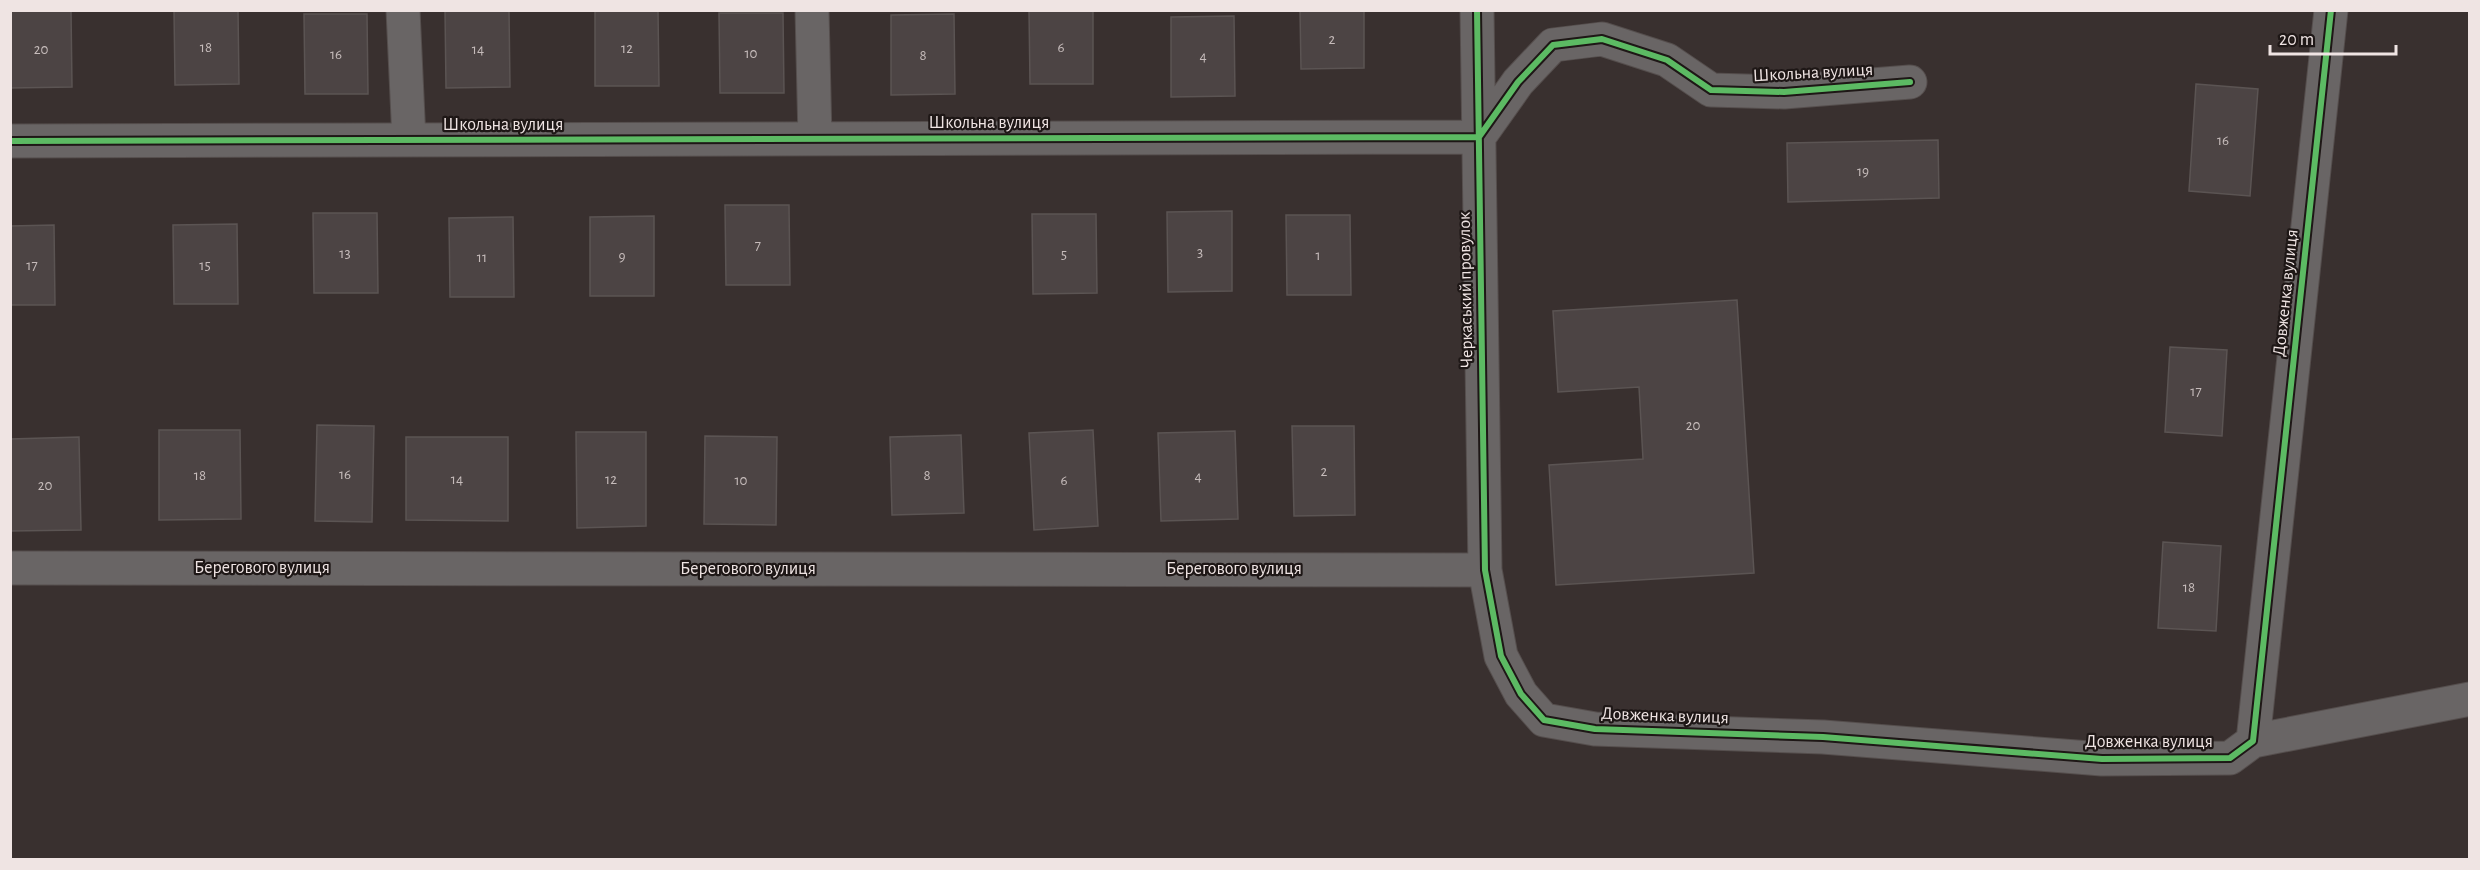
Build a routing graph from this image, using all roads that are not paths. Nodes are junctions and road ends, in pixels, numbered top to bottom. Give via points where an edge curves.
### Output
1 (403, 10) edge
2 (812, 10) edge
3 (1477, 10) edge
4 (2331, 10) edge
5 (1911, 82) dead end
6 (1479, 137) junction
7 (815, 139) junction
8 (409, 140) junction
9 (10, 141) edge
10 (10, 568) edge
11 (1485, 570) junction
12 (2469, 699) edge
13 (2253, 741) junction

1 - 8 street
2 - 7 street
3 - 6 street, Черкаський провулок
4 - 13 street, Довженка вулиця
5 - 6 street, Школьна вулиця via 1784,92 1710,90 1667,60 1602,39 1553,45 1518,82
6 - 7 street, Школьна вулиця
6 - 11 street, Черкаський провулок
7 - 8 street, Школьна вулиця
8 - 9 street, Школьна вулиця
10 - 11 street, Берегового вулиця
11 - 13 street, Довженка вулиця via 1502,656 1521,693 1544,720 1595,729 1823,737 2102,759 2230,758
12 - 13 street

